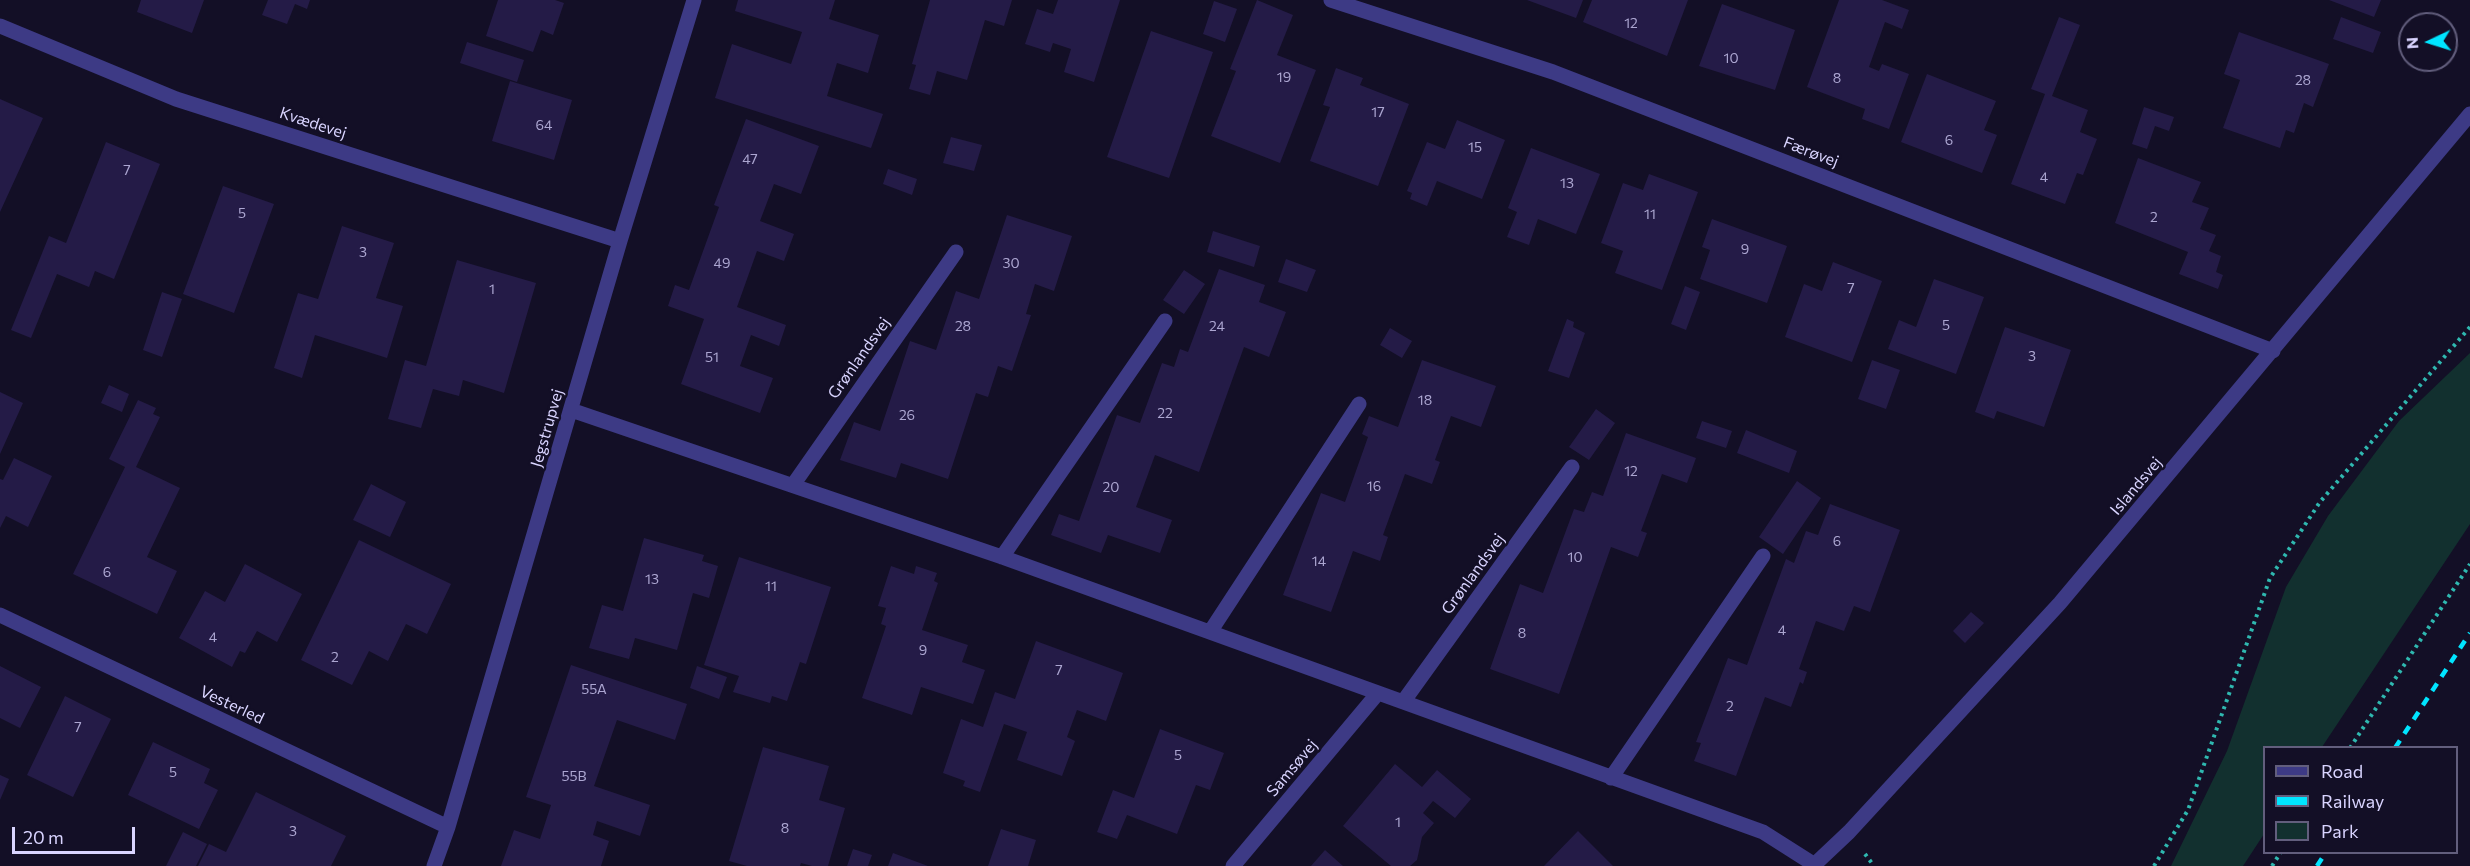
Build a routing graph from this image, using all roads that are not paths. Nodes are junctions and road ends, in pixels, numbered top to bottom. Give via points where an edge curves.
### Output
1 (694, 0) edge
2 (1331, 0) edge
3 (0, 26) edge
4 (2470, 114) edge
5 (620, 241) junction
6 (956, 252) dead end
7 (1166, 321) dead end
8 (2273, 351) junction
9 (1359, 404) dead end
10 (571, 410) junction
11 (1572, 467) dead end
12 (793, 485) junction
13 (1763, 556) dead end
14 (1002, 557) junction
15 (0, 615) edge
16 (1210, 632) junction
17 (1378, 693) junction
18 (1403, 702) junction
19 (1611, 777) junction
20 (448, 827) junction
21 (1814, 865) edge
22 (434, 866) edge
23 (1233, 866) edge

1 - 5 street, Jegstrupvej
2 - 8 street, Færøvej via 1553,72
3 - 5 street, Kvædevej via 177,99
4 - 8 street, Islandsvej
5 - 10 street, Jegstrupvej
6 - 12 street, Grønlandsvej
7 - 14 street
8 - 21 street, Islandsvej via 2060,603 1850,832
9 - 16 street
10 - 12 street
10 - 20 street, Jegstrupvej
11 - 18 street, Grønlandsvej
12 - 14 street
13 - 19 street
14 - 16 street
15 - 20 street, Vesterled
16 - 17 street
17 - 18 street
17 - 23 street, Samsøvej
18 - 19 street
19 - 21 street via 1763,832
20 - 22 street, Jegstrupvej

